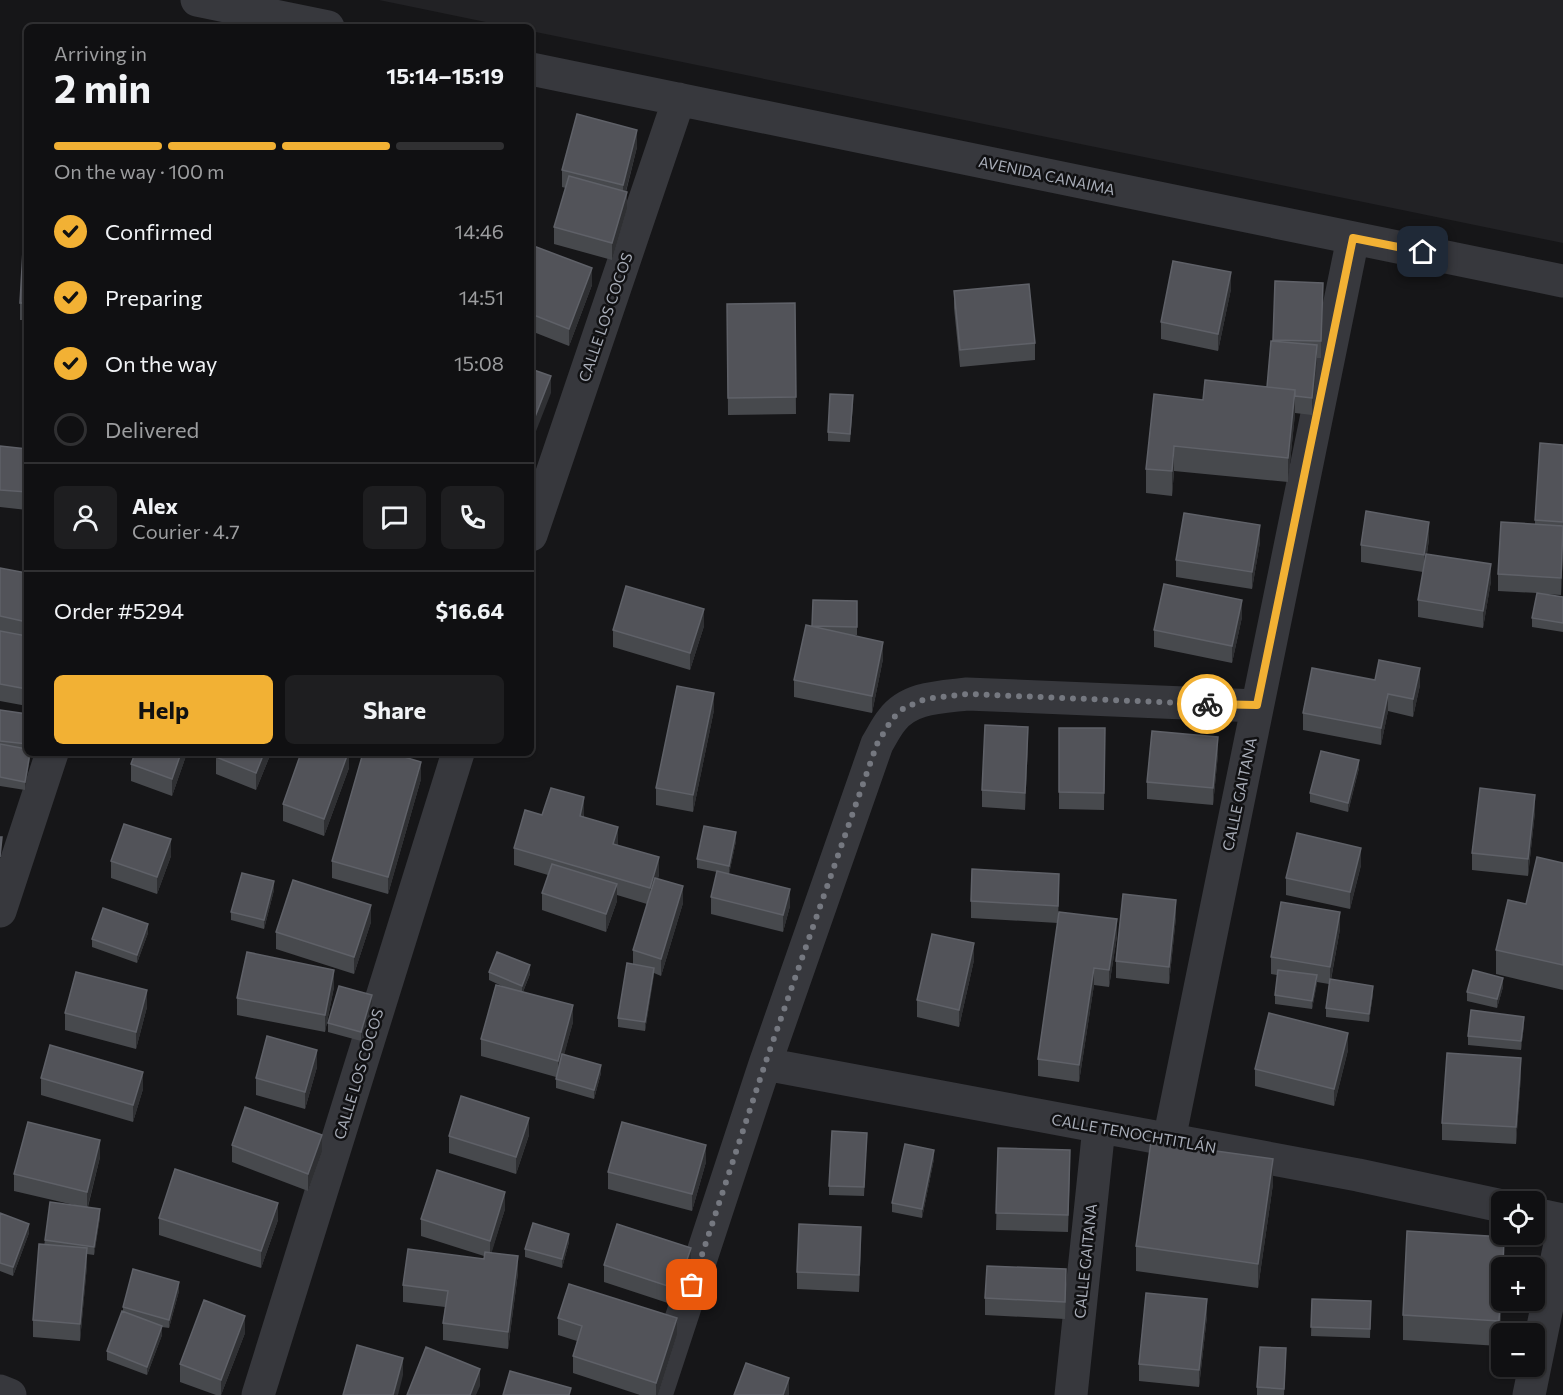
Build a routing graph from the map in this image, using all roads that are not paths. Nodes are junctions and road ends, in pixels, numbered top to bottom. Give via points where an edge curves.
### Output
1 (197, 0) edge
2 (313, 24) edge
3 (534, 70) edge
4 (679, 99) junction
5 (1353, 238) junction
6 (1563, 280) edge
7 (534, 526) edge
8 (1257, 705) junction
9 (51, 756) edge
10 (457, 756) edge
11 (0, 911) edge
12 (765, 1064) junction
13 (1099, 1127) junction
14 (1169, 1140) junction
15 (1491, 1204) edge
16 (1545, 1216) edge
17 (1563, 1220) edge
18 (1563, 1229) edge
19 (0, 1391) edge
20 (10, 1395) edge
21 (258, 1395) edge
22 (656, 1395) edge
23 (1071, 1395) edge
24 (1529, 1395) edge

1 - 2 street
3 - 4 street, AVENIDA CANAIMA
4 - 5 street, AVENIDA CANAIMA
4 - 7 street, CALLE LOS COCOS
5 - 6 street, AVENIDA CANAIMA
5 - 8 street, CALLE GAITANA
8 - 12 street via 967,694 925,699 904,708 877,744
8 - 14 street, CALLE GAITANA
9 - 11 street
10 - 21 street, CALLE LOS COCOS
12 - 13 street, CALLE TENOCHTITLÁN
12 - 22 street
13 - 14 street, CALLE TENOCHTITLÁN
13 - 23 street, CALLE GAITANA
14 - 15 street, CALLE TENOCHTITLÁN
16 - 17 street
18 - 24 street
19 - 20 street

